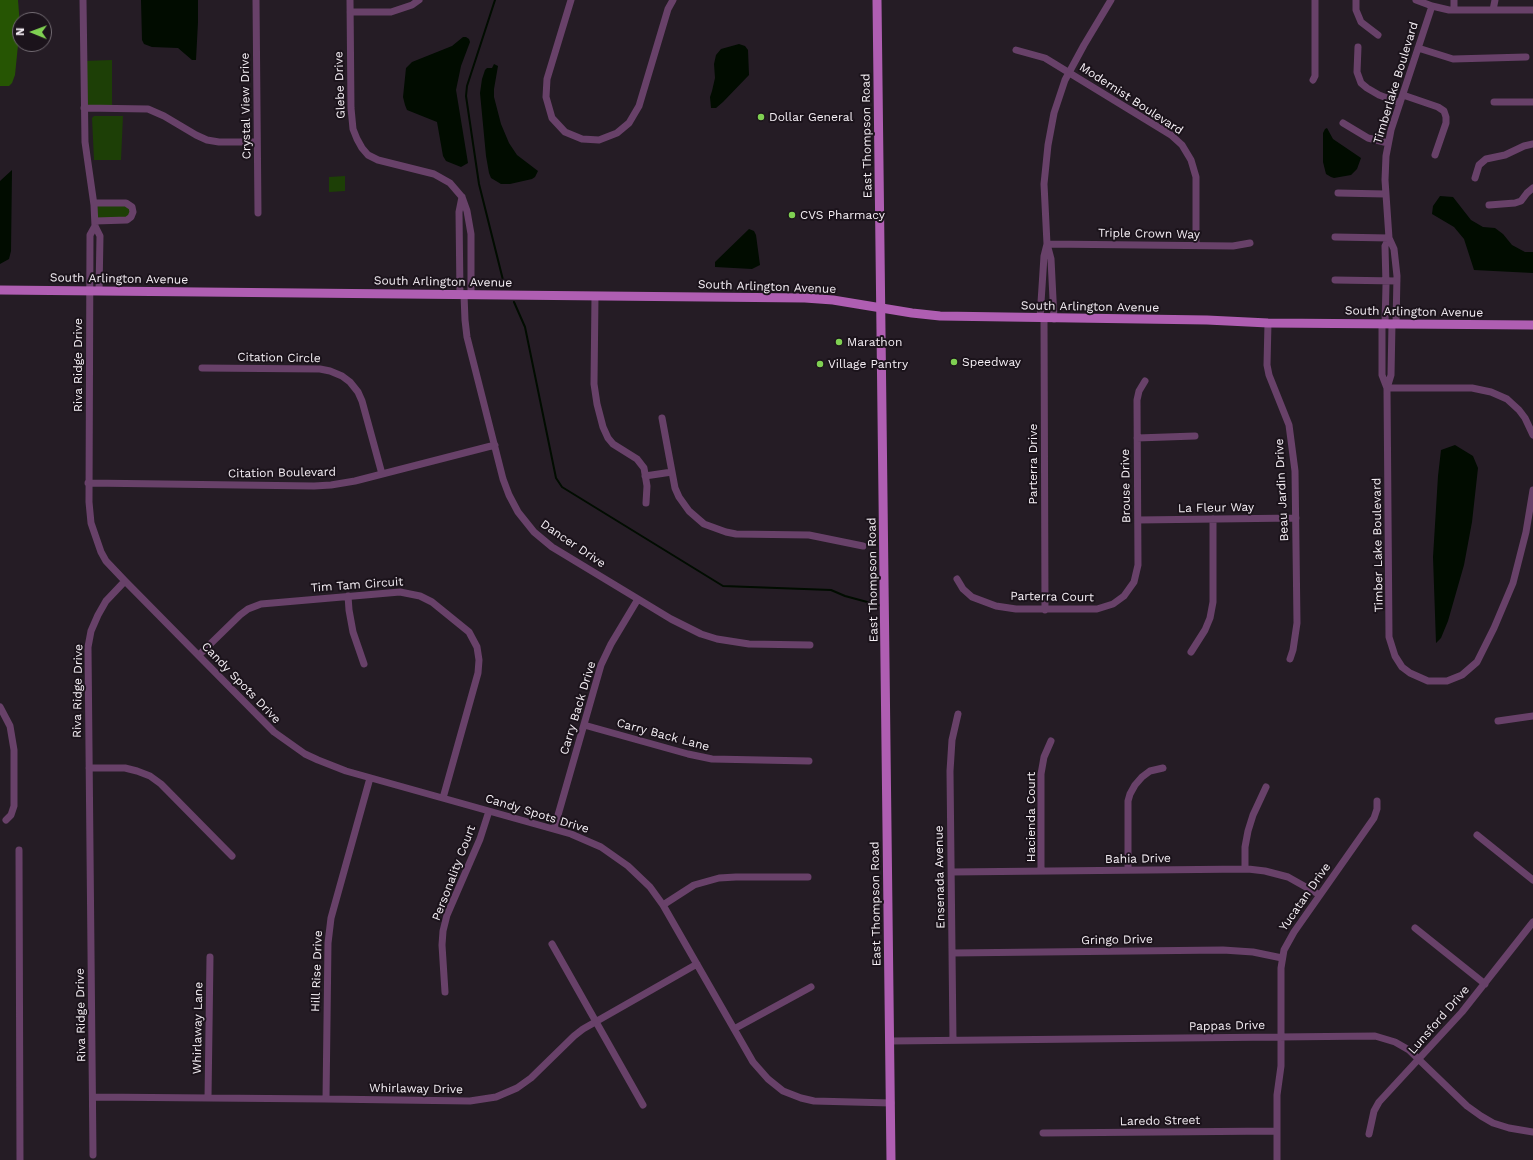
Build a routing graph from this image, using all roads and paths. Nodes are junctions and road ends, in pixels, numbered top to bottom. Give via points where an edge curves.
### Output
1 (83, 0) edge
2 (256, 0) edge
3 (350, 0) edge
4 (420, 0) edge
5 (571, 0) edge
6 (672, 0) edge
7 (877, 0) edge
8 (1111, 0) edge
9 (1315, 0) edge
10 (1356, 0) edge
11 (1416, 0) edge
12 (1454, 0) edge
13 (1495, 0) edge
14 (1432, 6) junction
15 (1454, 10) junction
16 (1493, 10) junction
17 (1533, 10) edge
18 (350, 12) junction
19 (1378, 35) dead end
20 (1358, 48) dead end
21 (1418, 48) junction
22 (1016, 50) dead end
23 (1526, 57) dead end
24 (1069, 72) junction
25 (1312, 80) dead end
26 (1403, 95) junction
27 (1494, 102) dead end
28 (1533, 102) edge
29 (1400, 103) junction
30 (84, 108) junction
31 (1343, 123) dead end
32 (258, 142) junction
33 (1388, 143) junction
34 (1533, 144) edge
35 (1435, 155) dead end
36 (1474, 178) dead end
37 (1533, 188) edge
38 (1338, 193) dead end
39 (1385, 194) junction
40 (462, 197) junction
41 (94, 203) junction
42 (1489, 205) dead end
43 (258, 212) dead end
44 (95, 223) junction
45 (1335, 237) dead end
46 (1389, 238) junction
47 (1250, 243) dead end
48 (1047, 244) junction
49 (1196, 246) junction
50 (1335, 280) dead end
51 (1386, 280) junction
52 (1397, 281) junction
53 (0, 290) edge
54 (94, 291) junction
55 (465, 295) junction
56 (595, 296) junction
57 (882, 308) junction
58 (1042, 318) junction
59 (1054, 318) junction
60 (1268, 322) junction
61 (1388, 324) junction
62 (1533, 325) edge
63 (202, 368) dead end
64 (1145, 381) dead end
65 (1387, 388) junction
66 (662, 418) dead end
67 (1533, 435) edge
68 (1195, 436) dead end
69 (1137, 438) junction
70 (495, 445) junction
71 (672, 472) junction
72 (382, 474) junction
73 (646, 476) junction
74 (88, 483) junction
75 (1533, 490) edge
76 (646, 503) dead end
77 (1296, 518) junction
78 (1213, 519) junction
79 (1138, 520) junction
80 (863, 546) dead end
81 (957, 579) dead end
82 (125, 582) junction
83 (1128, 590) joint
84 (348, 596) junction
85 (638, 600) junction
86 (1045, 610) junction
87 (810, 645) dead end
88 (1191, 652) dead end
89 (199, 655) junction
90 (1290, 659) dead end
91 (364, 664) dead end
92 (0, 708) edge
93 (958, 714) dead end
94 (1533, 716) edge
95 (1498, 721) dead end
96 (584, 724) junction
97 (1051, 741) dead end
98 (809, 761) dead end
99 (89, 768) junction
100 (1163, 768) dead end
101 (370, 778) junction
102 (1266, 787) dead end
103 (443, 798) junction
104 (1377, 801) dead end
105 (489, 811) junction
106 (6, 820) dead end
107 (554, 829) junction
108 (1477, 835) dead end
109 (18, 850) dead end
110 (232, 856) dead end
111 (1245, 869) junction
112 (1128, 870) junction
113 (1041, 871) junction
114 (951, 872) junction
115 (808, 877) dead end
116 (1533, 880) edge
117 (1320, 895) junction
118 (663, 905) junction
119 (1533, 922) edge
120 (1415, 928) dead end
121 (552, 944) dead end
122 (952, 953) junction
123 (210, 958) dead end
124 (1282, 958) junction
125 (697, 964) junction
126 (1484, 984) junction
127 (811, 987) dead end
128 (445, 992) dead end
129 (596, 1022) junction
130 (734, 1029) junction
131 (1281, 1037) junction
132 (952, 1040) junction
133 (890, 1041) junction
134 (1419, 1059) junction
135 (93, 1097) junction
136 (208, 1098) junction
137 (326, 1099) junction
138 (891, 1103) junction
139 (643, 1105) dead end
140 (1277, 1131) junction
141 (1533, 1132) edge
142 (1043, 1133) dead end
143 (1369, 1134) dead end
144 (93, 1155) dead end
145 (20, 1160) edge
146 (891, 1160) edge
147 (1277, 1160) edge

1 - 30 street, Riva Ridge Drive
2 - 32 street, Crystal View Drive
3 - 18 street, Glebe Drive
4 - 18 street via 391,12
5 - 6 street via 547,79 546,97 552,118 565,132 582,139 599,140 617,133 629,123 639,106
7 - 57 main road, East Thompson Road
8 - 24 street
9 - 25 street via 1315,76
10 - 19 street via 1356,10 1361,22
11 - 14 street
12 - 15 street
13 - 16 street
14 - 15 street
14 - 21 street, Timberlake Boulevard
15 - 16 street
16 - 17 street
18 - 40 street, Glebe Drive via 351,118 362,148 378,160 434,174 450,183
20 - 29 street via 1357,72 1361,83 1379,95
21 - 23 street via 1453,59
21 - 26 street, Timberlake Boulevard
22 - 24 street, Modernist Boulevard via 1045,58
24 - 48 street via 1054,113 1048,145 1044,184
24 - 49 street, Modernist Boulevard via 1171,135 1182,145 1191,160 1196,177
26 - 29 street, Timberlake Boulevard
26 - 35 street via 1442,108 1445,112 1446,123
27 - 28 street
29 - 33 street, Timberlake Boulevard
30 - 32 street via 148,109 206,140
30 - 41 street, Riva Ridge Drive via 86,156
31 - 33 street via 1368,138
32 - 43 street, Crystal View Drive
33 - 39 street, Timberlake Boulevard
34 - 36 street via 1486,159 1479,165
37 - 42 street via 1515,204
38 - 39 street
39 - 46 street, Timberlake Boulevard
40 - 55 street via 459,212
40 - 55 street, Glebe Drive via 470,227
41 - 44 street, Riva Ridge Drive
41 - 44 street via 126,203 132,207 133,212 132,217 127,220
44 - 54 street, Riva Ridge Drive via 100,236
45 - 46 street
46 - 51 street, Timber Lake Boulevard via 1384,246
46 - 52 street, Timber Lake Boulevard via 1394,249
47 - 49 street, Triple Crown Way via 1233,246
48 - 49 street, Triple Crown Way
48 - 58 street, Parterra Drive via 1044,256
48 - 59 street via 1051,259
50 - 51 street
51 - 52 street
51 - 61 street, Timber Lake Boulevard
52 - 61 street, Timber Lake Boulevard
53 - 54 main road, South Arlington Avenue
54 - 55 main road, South Arlington Avenue
54 - 74 street, Riva Ridge Drive
55 - 56 main road, South Arlington Avenue
55 - 70 street, Dancer Drive via 464,320 467,337
56 - 57 main road, South Arlington Avenue via 805,298
56 - 73 street via 594,384 603,428 614,444 638,459
57 - 58 main road, South Arlington Avenue via 929,315
57 - 133 main road, East Thompson Road
58 - 59 main road, South Arlington Avenue
58 - 86 street, Parterra Drive
59 - 60 main road, South Arlington Avenue
60 - 61 main road, South Arlington Avenue
60 - 77 street, Beau Jardin Drive via 1268,370 1290,428 1295,471
61 - 62 main road, South Arlington Avenue
61 - 65 street, Timber Lake Boulevard via 1382,375
63 - 72 street, Citation Circle via 320,369 342,376 350,382 362,401
64 - 69 street, Brouse Drive via 1137,400
65 - 67 street via 1472,388 1491,392 1507,399 1519,410
65 - 75 street, Timber Lake Boulevard via 1390,644 1402,667 1430,681 1447,681 1462,675 1477,662 1513,583
66 - 71 street
68 - 69 street
69 - 79 street, Brouse Drive
70 - 72 street, Citation Boulevard
70 - 85 street, Dancer Drive via 508,495 531,529 552,547
71 - 73 street
71 - 80 street via 675,488 683,503 694,516 713,528 736,534 809,535
72 - 74 street, Citation Boulevard via 355,481 314,486
73 - 76 street
74 - 82 street, Riva Ridge Drive via 91,523 96,539 106,561
77 - 78 street, La Fleur Way
77 - 90 street, Beau Jardin Drive via 1297,630
78 - 79 street, La Fleur Way
78 - 88 street via 1213,602 1205,630
79 - 83 street, Brouse Drive via 1138,565 1134,582
81 - 86 street, Parterra Court via 966,593 983,602 1010,609
82 - 89 street, Candy Spots Drive
82 - 99 street, Riva Ridge Drive via 106,601 91,631 88,654
83 - 86 street, Parterra Court via 1119,600 1100,609
84 - 89 street, Tim Tam Circuit via 261,604 248,609
84 - 91 street via 353,632
84 - 103 street, Tim Tam Circuit via 400,592 420,596 432,602 473,638 480,660 478,673
85 - 87 street, Dancer Drive via 686,627 717,639 749,644
85 - 96 street, Carry Back Drive via 601,665
89 - 101 street, Candy Spots Drive via 274,732 293,746 335,768
92 - 106 street via 10,726 14,742 15,802 13,811
93 - 114 street, Ensenada Avenue via 950,759
94 - 95 street
96 - 98 street, Carry Back Lane via 712,759
96 - 107 street, Carry Back Drive
97 - 113 street, Hacienda Court via 1041,772
99 - 110 street via 125,768 150,776
99 - 135 street, Riva Ridge Drive
100 - 112 street via 1150,771 1142,777 1130,794
101 - 103 street, Candy Spots Drive
101 - 137 street, Hill Rise Drive via 328,936
102 - 111 street via 1248,831
103 - 105 street, Candy Spots Drive
104 - 117 street, Yucatan Drive via 1374,818
105 - 107 street, Candy Spots Drive
105 - 128 street, Personality Court via 443,931
107 - 118 street, Candy Spots Drive via 587,840 616,856 638,875
108 - 116 street
109 - 145 street
111 - 112 street, Bahia Drive
111 - 117 street, Bahia Drive via 1288,877
112 - 113 street, Bahia Drive
113 - 114 street, Bahia Drive
114 - 122 street, Ensenada Avenue
115 - 118 street via 720,878 694,886
117 - 124 street, Yucatan Drive via 1289,939
118 - 125 street, Candy Spots Drive
119 - 126 street, Lunsford Drive
120 - 126 street
121 - 129 street
122 - 124 street, Gringo Drive via 1223,950 1253,952
122 - 132 street, Ensenada Avenue
123 - 136 street, Whirlaway Lane
124 - 131 street, Yucatan Drive
125 - 129 street, Whirlaway Drive
125 - 130 street, Candy Spots Drive
126 - 134 street, Lunsford Drive via 1447,1030
127 - 130 street
129 - 137 street, Whirlaway Drive via 574,1036 531,1078 517,1088 496,1097 470,1102
129 - 139 street
130 - 138 street, Candy Spots Drive via 759,1070 773,1084 789,1094 814,1101
131 - 132 street, Pappas Drive
131 - 134 street, Pappas Drive via 1379,1037 1401,1045
131 - 140 street, Yucatan Drive
132 - 133 street, Pappas Drive
133 - 138 main road, East Thompson Road
134 - 141 street, Pappas Drive via 1467,1106 1481,1116 1509,1128
134 - 143 street, Lunsford Drive via 1379,1102 1374,1111
135 - 136 street, Whirlaway Drive
135 - 144 street, Riva Ridge Drive
136 - 137 street, Whirlaway Drive
138 - 146 main road, East Thompson Road
140 - 142 street, Laredo Street
140 - 147 street, Yucatan Drive

